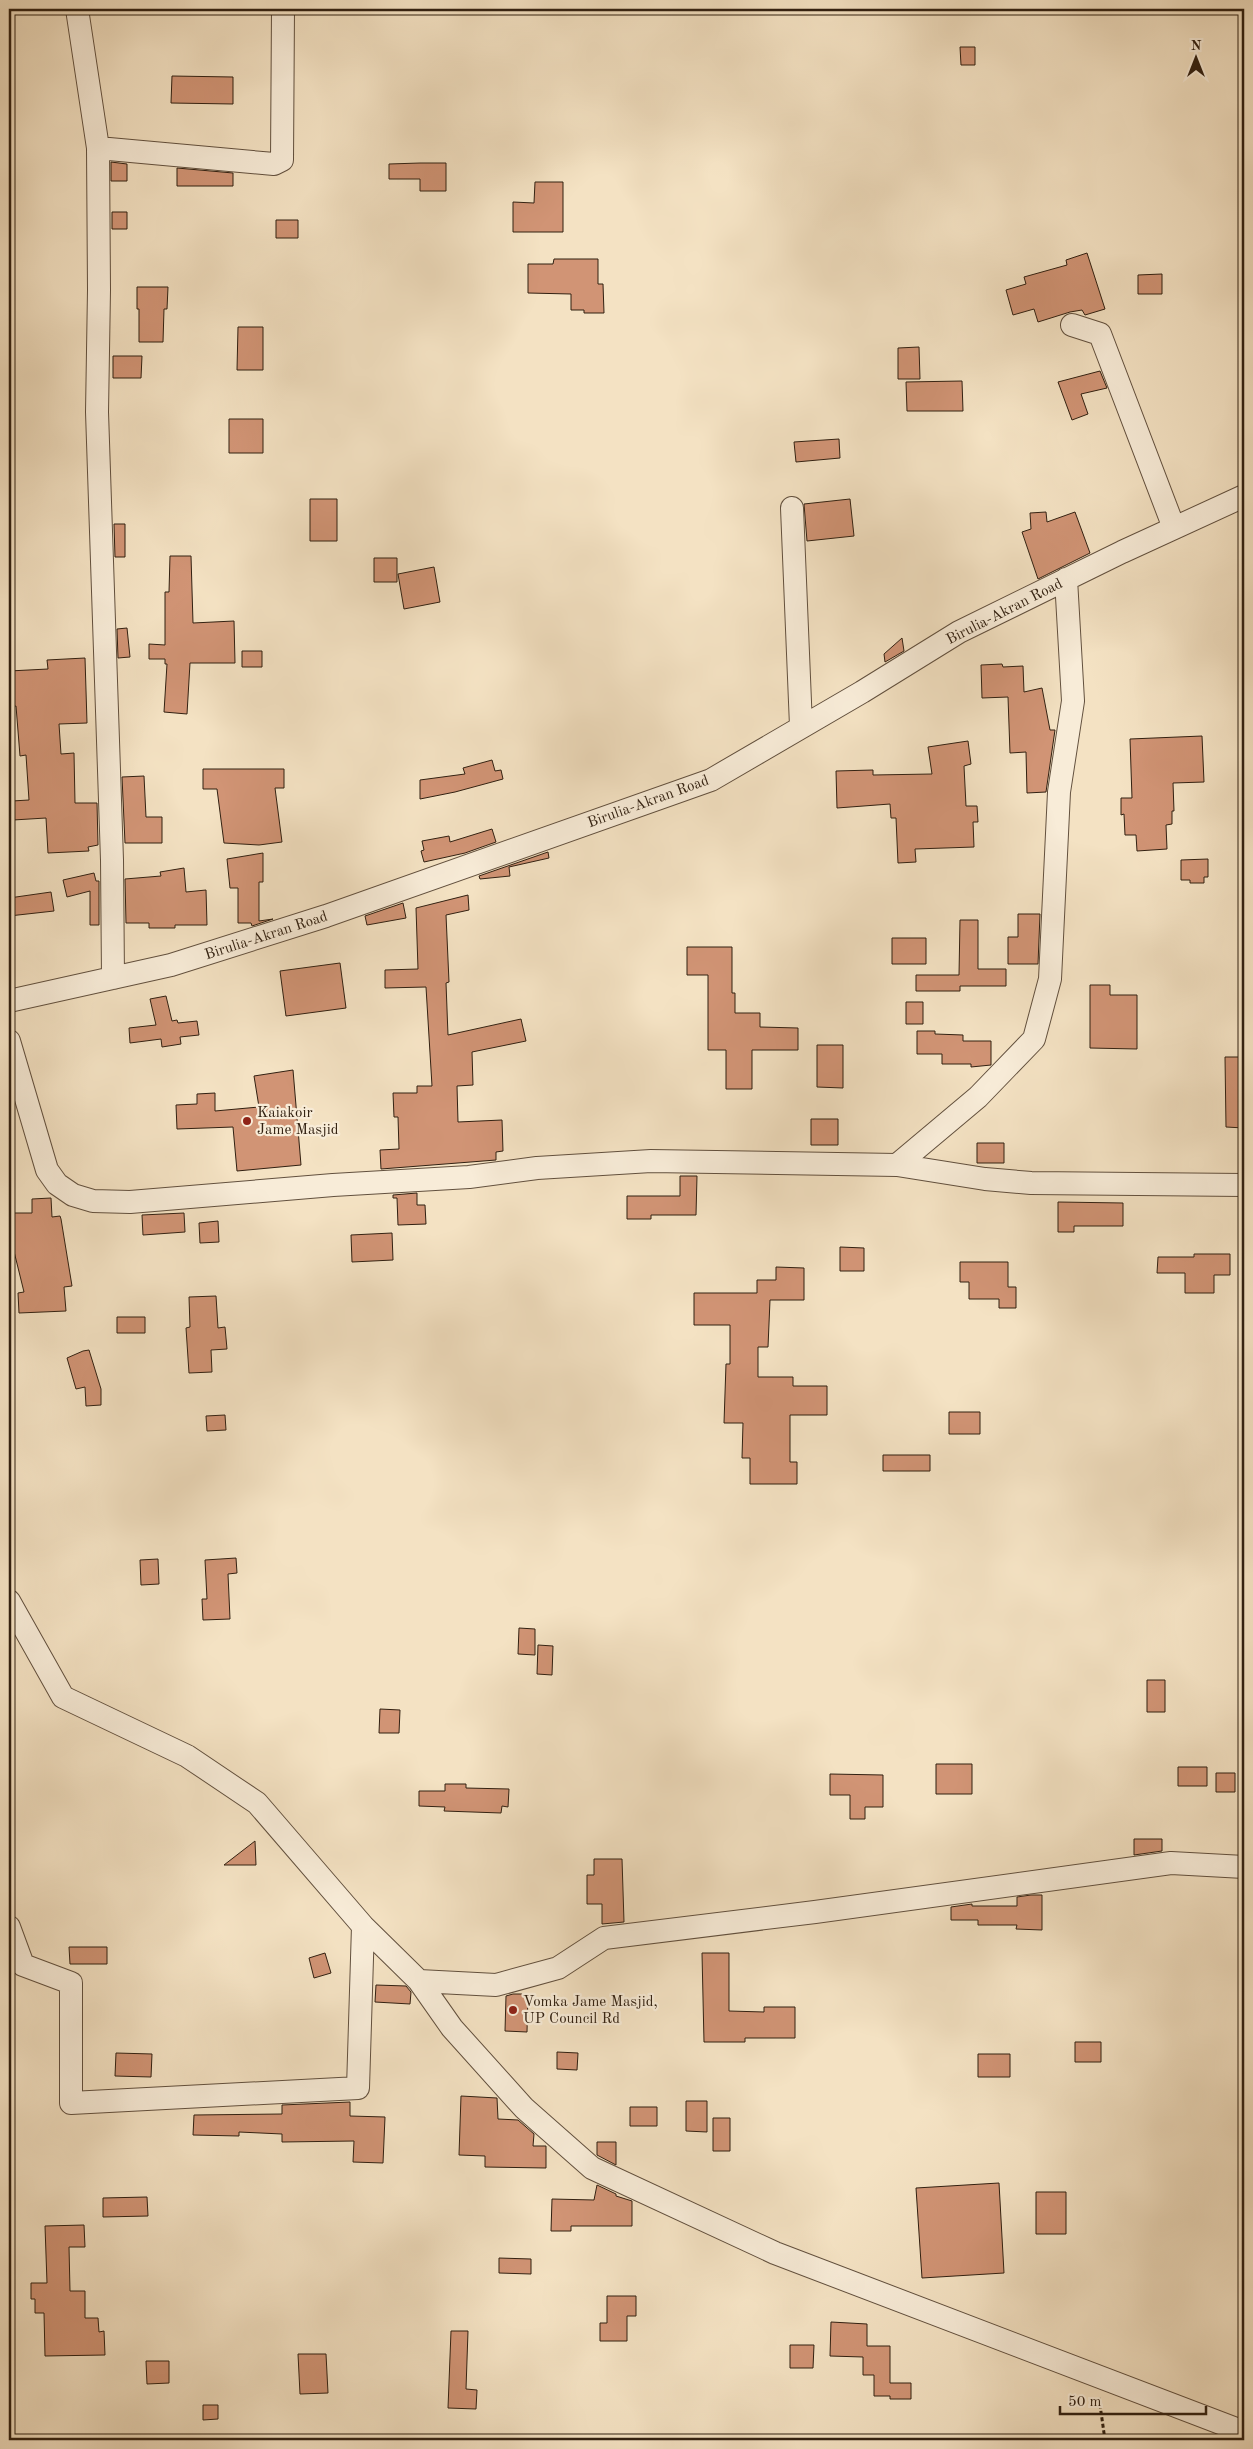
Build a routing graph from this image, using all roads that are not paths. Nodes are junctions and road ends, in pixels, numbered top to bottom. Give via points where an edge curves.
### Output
1 (77, 9) edge
2 (283, 9) edge
3 (98, 148) junction
4 (1072, 325) dead end
5 (1244, 496) edge
6 (792, 508) dead end
7 (1174, 528) junction
8 (1066, 579) junction
9 (801, 726) junction
10 (113, 978) junction
11 (9, 1001) edge
12 (9, 1041) edge
13 (897, 1166) junction
14 (1244, 1185) edge
15 (9, 1602) edge
16 (1244, 1867) edge
17 (363, 1926) junction
18 (9, 1927) edge
19 (419, 1981) junction
20 (1244, 2432) edge

1 - 3 street
2 - 3 street via 282,160 274,164
3 - 10 street via 97,412
4 - 7 street via 1100,334
5 - 7 street, Birulia-Akran Road
6 - 9 street
7 - 8 street, Birulia-Akran Road
8 - 9 street, Birulia-Akran Road via 959,632
8 - 13 street via 1073,701 1059,792 1050,979 1034,1039 978,1097
9 - 10 street, Birulia-Akran Road via 711,780 326,916 171,965
10 - 11 street, Birulia-Akran Road
12 - 13 street via 47,1170 73,1195 92,1201 130,1202 651,1161
13 - 14 street via 1031,1183
15 - 17 street via 63,1697 187,1756 257,1803
16 - 19 street via 1171,1863 604,1938 558,1968 496,1985
17 - 18 street via 358,2088 71,2103 71,1983 23,1965
17 - 19 street
19 - 20 street via 452,2028 524,2108 592,2168 775,2253

